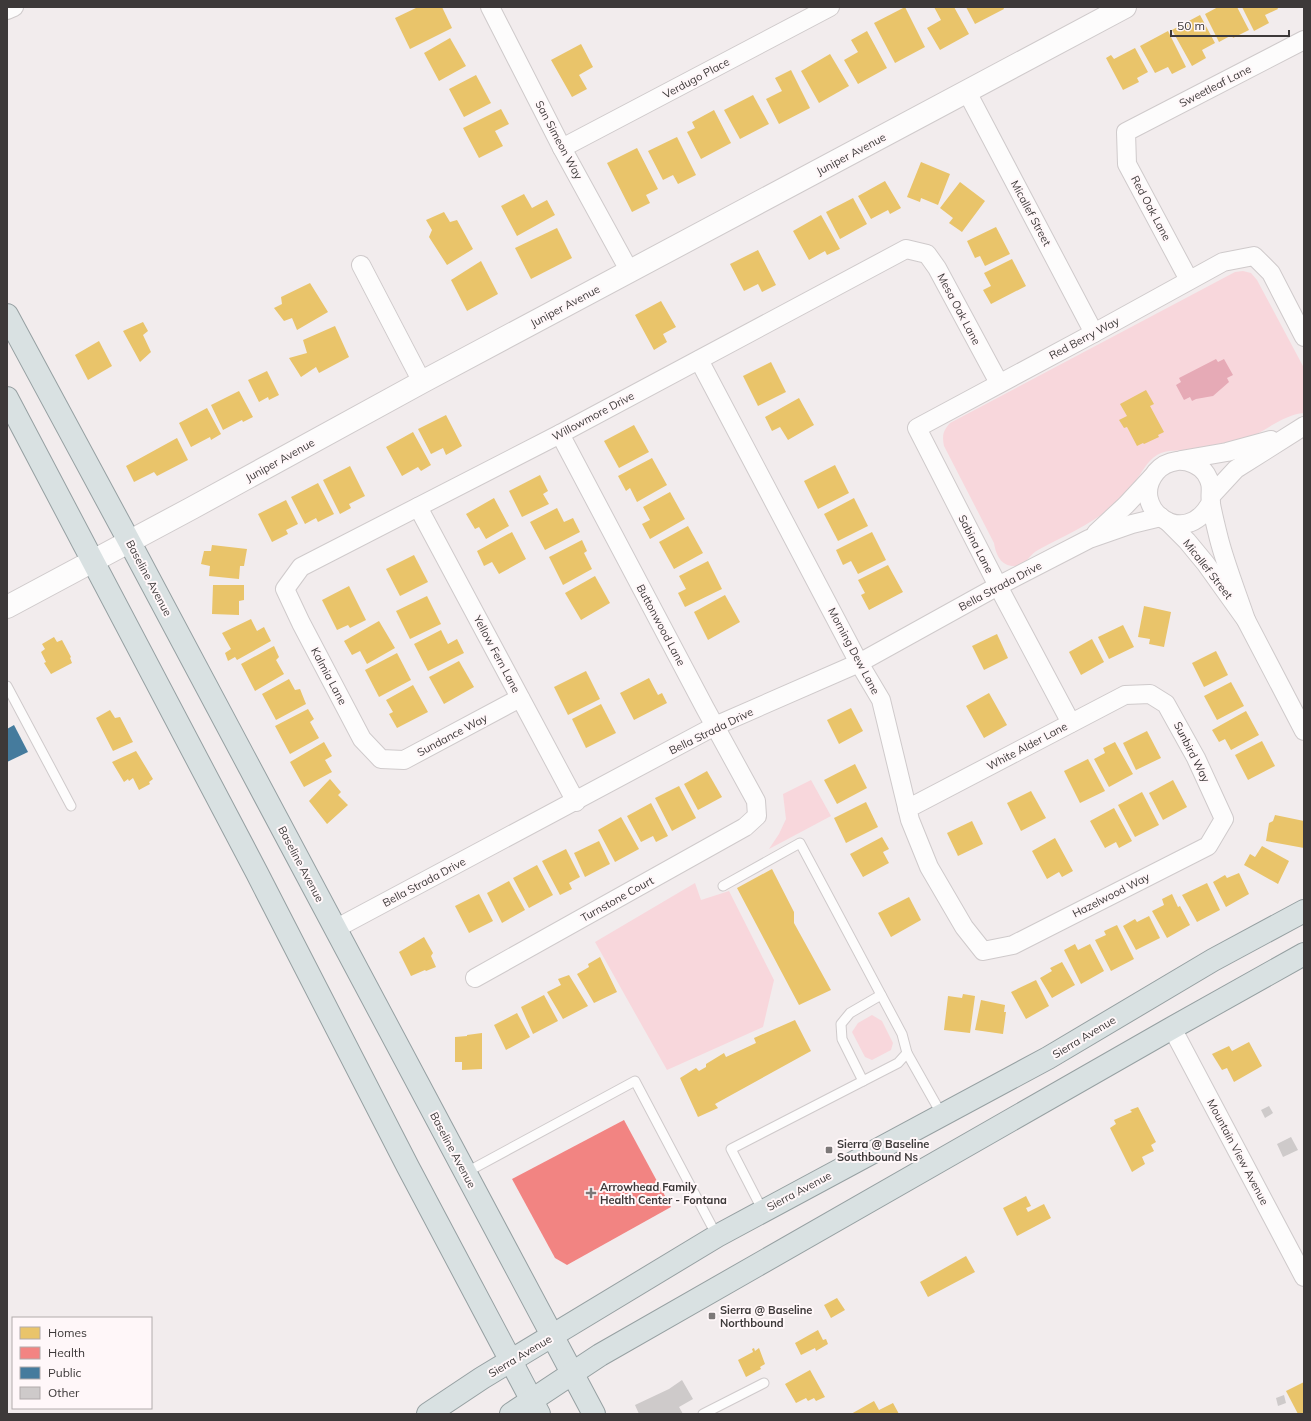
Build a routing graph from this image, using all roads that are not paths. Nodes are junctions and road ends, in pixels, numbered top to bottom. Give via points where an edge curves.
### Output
1 (14, 7) edge
2 (490, 7) edge
3 (830, 7) edge
4 (1125, 7) edge
5 (7, 10) edge
6 (1304, 40) edge
7 (967, 92) junction
8 (1126, 132) joint
9 (562, 148) junction
10 (906, 249) joint
11 (361, 265) dead end
12 (630, 272) junction
13 (1189, 280) junction
14 (7, 315) edge
15 (1094, 333) junction
16 (1304, 337) edge
17 (699, 360) junction
18 (422, 382) junction
19 (999, 383) junction
20 (7, 398) edge
21 (1304, 426) edge
22 (917, 428) joint
23 (560, 434) junction
24 (1287, 435) junction
25 (1178, 461) junction
26 (1152, 477) junction
27 (1211, 499) junction
28 (418, 507) junction
29 (1164, 519) junction
30 (1089, 539) junction
31 (129, 541) junction
32 (92, 560) junction
33 (998, 586) junction
34 (285, 589) joint
35 (7, 607) edge
36 (1246, 620) junction
37 (859, 663) junction
38 (7, 686) edge
39 (1150, 694) joint
40 (520, 698) junction
41 (1071, 723) junction
42 (715, 726) junction
43 (1304, 731) edge
44 (381, 759) joint
45 (576, 802) junction
46 (71, 806) dead end
47 (907, 809) junction
48 (757, 816) joint
49 (1224, 819) joint
50 (724, 886) dead end
51 (1304, 912) edge
52 (335, 929) junction
53 (983, 951) joint
54 (1304, 954) edge
55 (475, 978) dead end
56 (881, 995) junction
57 (1172, 1028) junction
58 (907, 1053) junction
59 (863, 1081) junction
60 (942, 1115) junction
61 (465, 1173) junction
62 (764, 1211) junction
63 (717, 1236) junction
64 (1304, 1277) edge
65 (553, 1337) junction
66 (512, 1362) junction
67 (572, 1374) junction
68 (764, 1383) dead end
69 (535, 1407) edge
70 (428, 1414) edge
71 (511, 1414) edge
72 (594, 1414) edge
73 (703, 1414) edge

1 - 5 street
2 - 9 street, San Simeon Way
3 - 9 street, Verdugo Place
4 - 7 street, Juniper Avenue
6 - 8 street, Sweetleaf Lane
7 - 12 street, Juniper Avenue
7 - 15 street, Micallef Street
8 - 13 street, Red Oak Lane via 1127,164
9 - 12 street, San Simeon Way
10 - 17 street, Willowmore Drive
10 - 19 street, Mesa Oak Lane via 927,254 937,268
11 - 18 street
12 - 18 street, Juniper Avenue
13 - 15 street, Red Berry Way
13 - 16 street, Red Berry Way via 1223,262 1254,256 1271,274
14 - 31 main road, Baseline Avenue
15 - 19 street, Red Berry Way
17 - 23 street, Willowmore Drive
17 - 37 street, Morning Dew Lane
18 - 31 street, Juniper Avenue
19 - 22 street, Red Berry Way
20 - 32 main road
21 - 24 street
22 - 33 street, Sabina Lane
23 - 28 street, Willowmore Drive
23 - 42 street, Buttonwood Lane
24 - 25 street via 1227,452
24 - 27 street via 1236,469
25 - 26 street via 1159,468
25 - 27 street via 1198,466 1205,473 1210,481
26 - 29 street via 1149,486 1150,504
26 - 30 street, Bella Strada Drive
27 - 29 street via 1206,511 1192,522 1183,524
27 - 36 street, Micallef Street via 1220,545
28 - 34 street, Willowmore Drive via 301,567
28 - 40 street, Yellow Fern Lane
29 - 30 street, Bella Strada Drive via 1132,524
29 - 36 street, Micallef Street via 1206,564
30 - 33 street, Bella Strada Drive
31 - 32 street, Juniper Avenue
31 - 52 main road, Baseline Avenue
32 - 35 street, Juniper Avenue
32 - 66 main road
33 - 37 street, Bella Strada Drive
33 - 41 street, Sabina Lane
34 - 44 street, Kalmia Lane via 362,739
36 - 43 street, Micallef Street
37 - 42 street, Bella Strada Drive
37 - 47 street, Morning Dew Lane via 880,700
38 - 46 lane
39 - 41 street, White Alder Lane via 1125,695
39 - 49 street, Sunbird Way via 1166,704 1196,758
40 - 44 street, Sundance Way via 404,760
40 - 45 street, Yellow Fern Lane
41 - 47 street, White Alder Lane
42 - 45 street, Bella Strada Drive
42 - 48 street, Buttonwood Lane via 756,801
45 - 52 street, Bella Strada Drive
47 - 53 street, Morning Dew Lane via 929,867 964,927
48 - 55 street, Turnstone Court via 745,827
49 - 53 street, Hazelwood Way via 1208,846 1014,945
50 - 56 lane via 800,843
51 - 60 main road, Sierra Avenue via 1213,960 1048,1058
52 - 61 main road, Baseline Avenue
54 - 57 main road
56 - 58 lane via 902,1034
56 - 59 lane via 850,1013 841,1024 842,1039
57 - 64 street, Mountain View Avenue
57 - 67 main road via 600,1355
58 - 59 lane via 898,1063
58 - 60 lane
59 - 62 lane via 731,1149
60 - 62 main road, Sierra Avenue
61 - 63 lane via 635,1082
61 - 65 main road, Baseline Avenue
62 - 63 main road, Sierra Avenue
63 - 65 main road, Sierra Avenue
65 - 66 main road, Sierra Avenue
65 - 67 main road, Baseline Avenue
66 - 69 main road
66 - 70 main road, Sierra Avenue via 482,1378
67 - 69 main road
67 - 72 main road, Baseline Avenue
68 - 73 lane
69 - 71 main road

